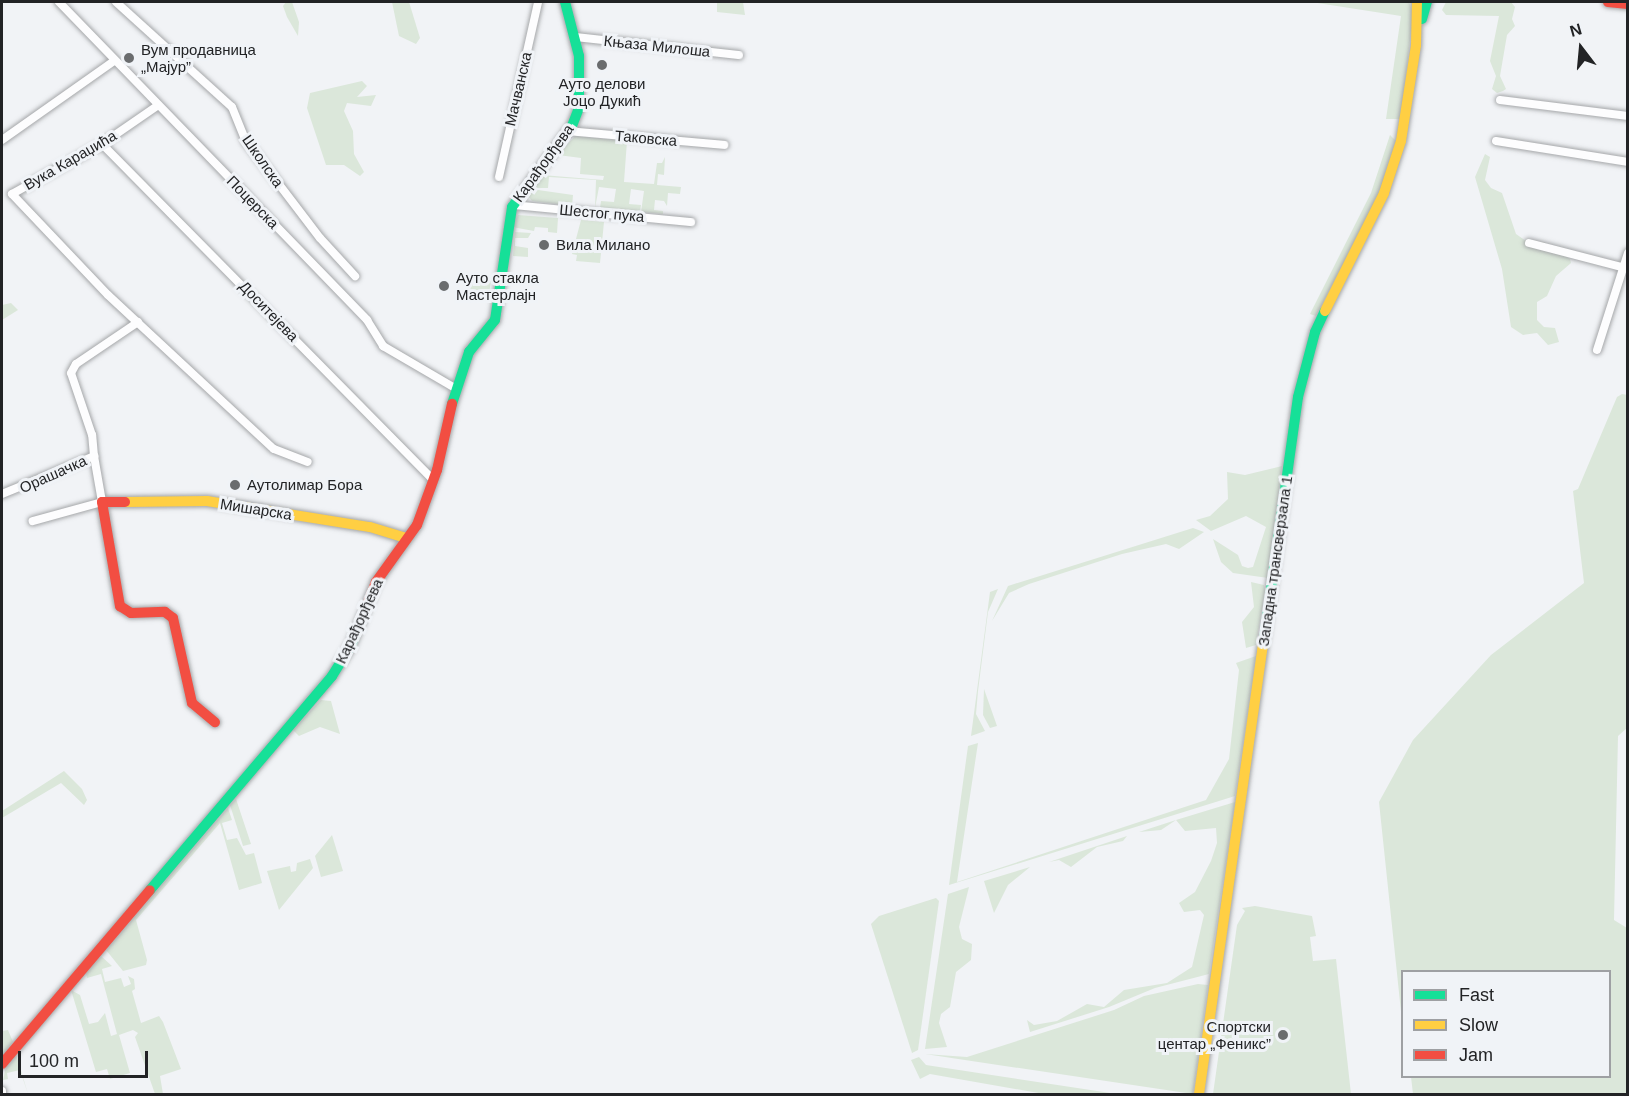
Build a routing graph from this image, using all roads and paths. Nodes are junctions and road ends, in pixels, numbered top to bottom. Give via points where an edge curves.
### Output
1 (59, 2) edge
2 (116, 2) edge
3 (538, 2) edge
4 (565, 2) edge
5 (1417, 2) edge
6 (1426, 2) edge
7 (1608, 2) edge
8 (1628, 4) edge
9 (574, 37) junction
10 (1416, 45) junction
11 (739, 55) dead end
12 (114, 61) junction
13 (1500, 100) dead end
14 (157, 106) junction
15 (1628, 116) edge
16 (568, 131) junction
17 (2, 140) edge
18 (1496, 141) dead end
19 (102, 144) junction
20 (724, 145) dead end
21 (1628, 162) edge
22 (499, 177) dead end
23 (513, 205) junction
24 (691, 222) dead end
25 (1529, 243) dead end
26 (1628, 253) edge
27 (1622, 267) junction
28 (356, 276) dead end
29 (138, 322) junction
30 (1597, 350) dead end
31 (455, 388) junction
32 (94, 456) junction
33 (308, 462) dead end
34 (433, 480) junction
35 (2, 494) edge
36 (102, 502) junction
37 (33, 521) dead end
38 (407, 538) junction
39 (215, 722) dead end
40 (2, 1064) edge
41 (1199, 1095) edge

1 - 12 street, Поцерска
2 - 28 street, Школска via 232,107 246,141 320,238
3 - 22 street, Мачванска
4 - 9 street, Карађорђева
5 - 10 street, Западна трансверзала 1
6 - 10 street, Западна трансверзала 1
7 - 8 street
9 - 11 street, Књаза Милоша
9 - 16 street, Карађорђева via 582,96
10 - 41 street, Западна трансверзала 1 via 1405,124 1392,169 1316,332 1298,397
12 - 14 street, Поцерска
12 - 17 street
13 - 15 street
14 - 19 street, Вука Караџића
14 - 31 street, Поцерска via 367,320 383,346
16 - 20 street, Таковска
16 - 23 street, Карађорђева
18 - 21 street
19 - 29 street, Вука Караџића via 12,194
19 - 34 street, Доситејева
23 - 24 street, Шестог пука
23 - 31 street, Карађорђева via 495,320 469,352
25 - 27 street
26 - 27 street
27 - 30 street
29 - 32 street via 76,364 71,373 92,435
29 - 33 street, Вука Караџића via 274,449
31 - 34 street, Карађорђева
32 - 35 street, Орашачка
32 - 36 street, Орашачка
34 - 38 street, Карађорђева via 417,525
36 - 37 street, Мишарска
36 - 38 street, Мишарска via 207,501 370,527
36 - 39 street via 120,606 131,614 165,612 173,618 192,703
38 - 40 street, Карађорђева via 376,582 350,647 332,676

